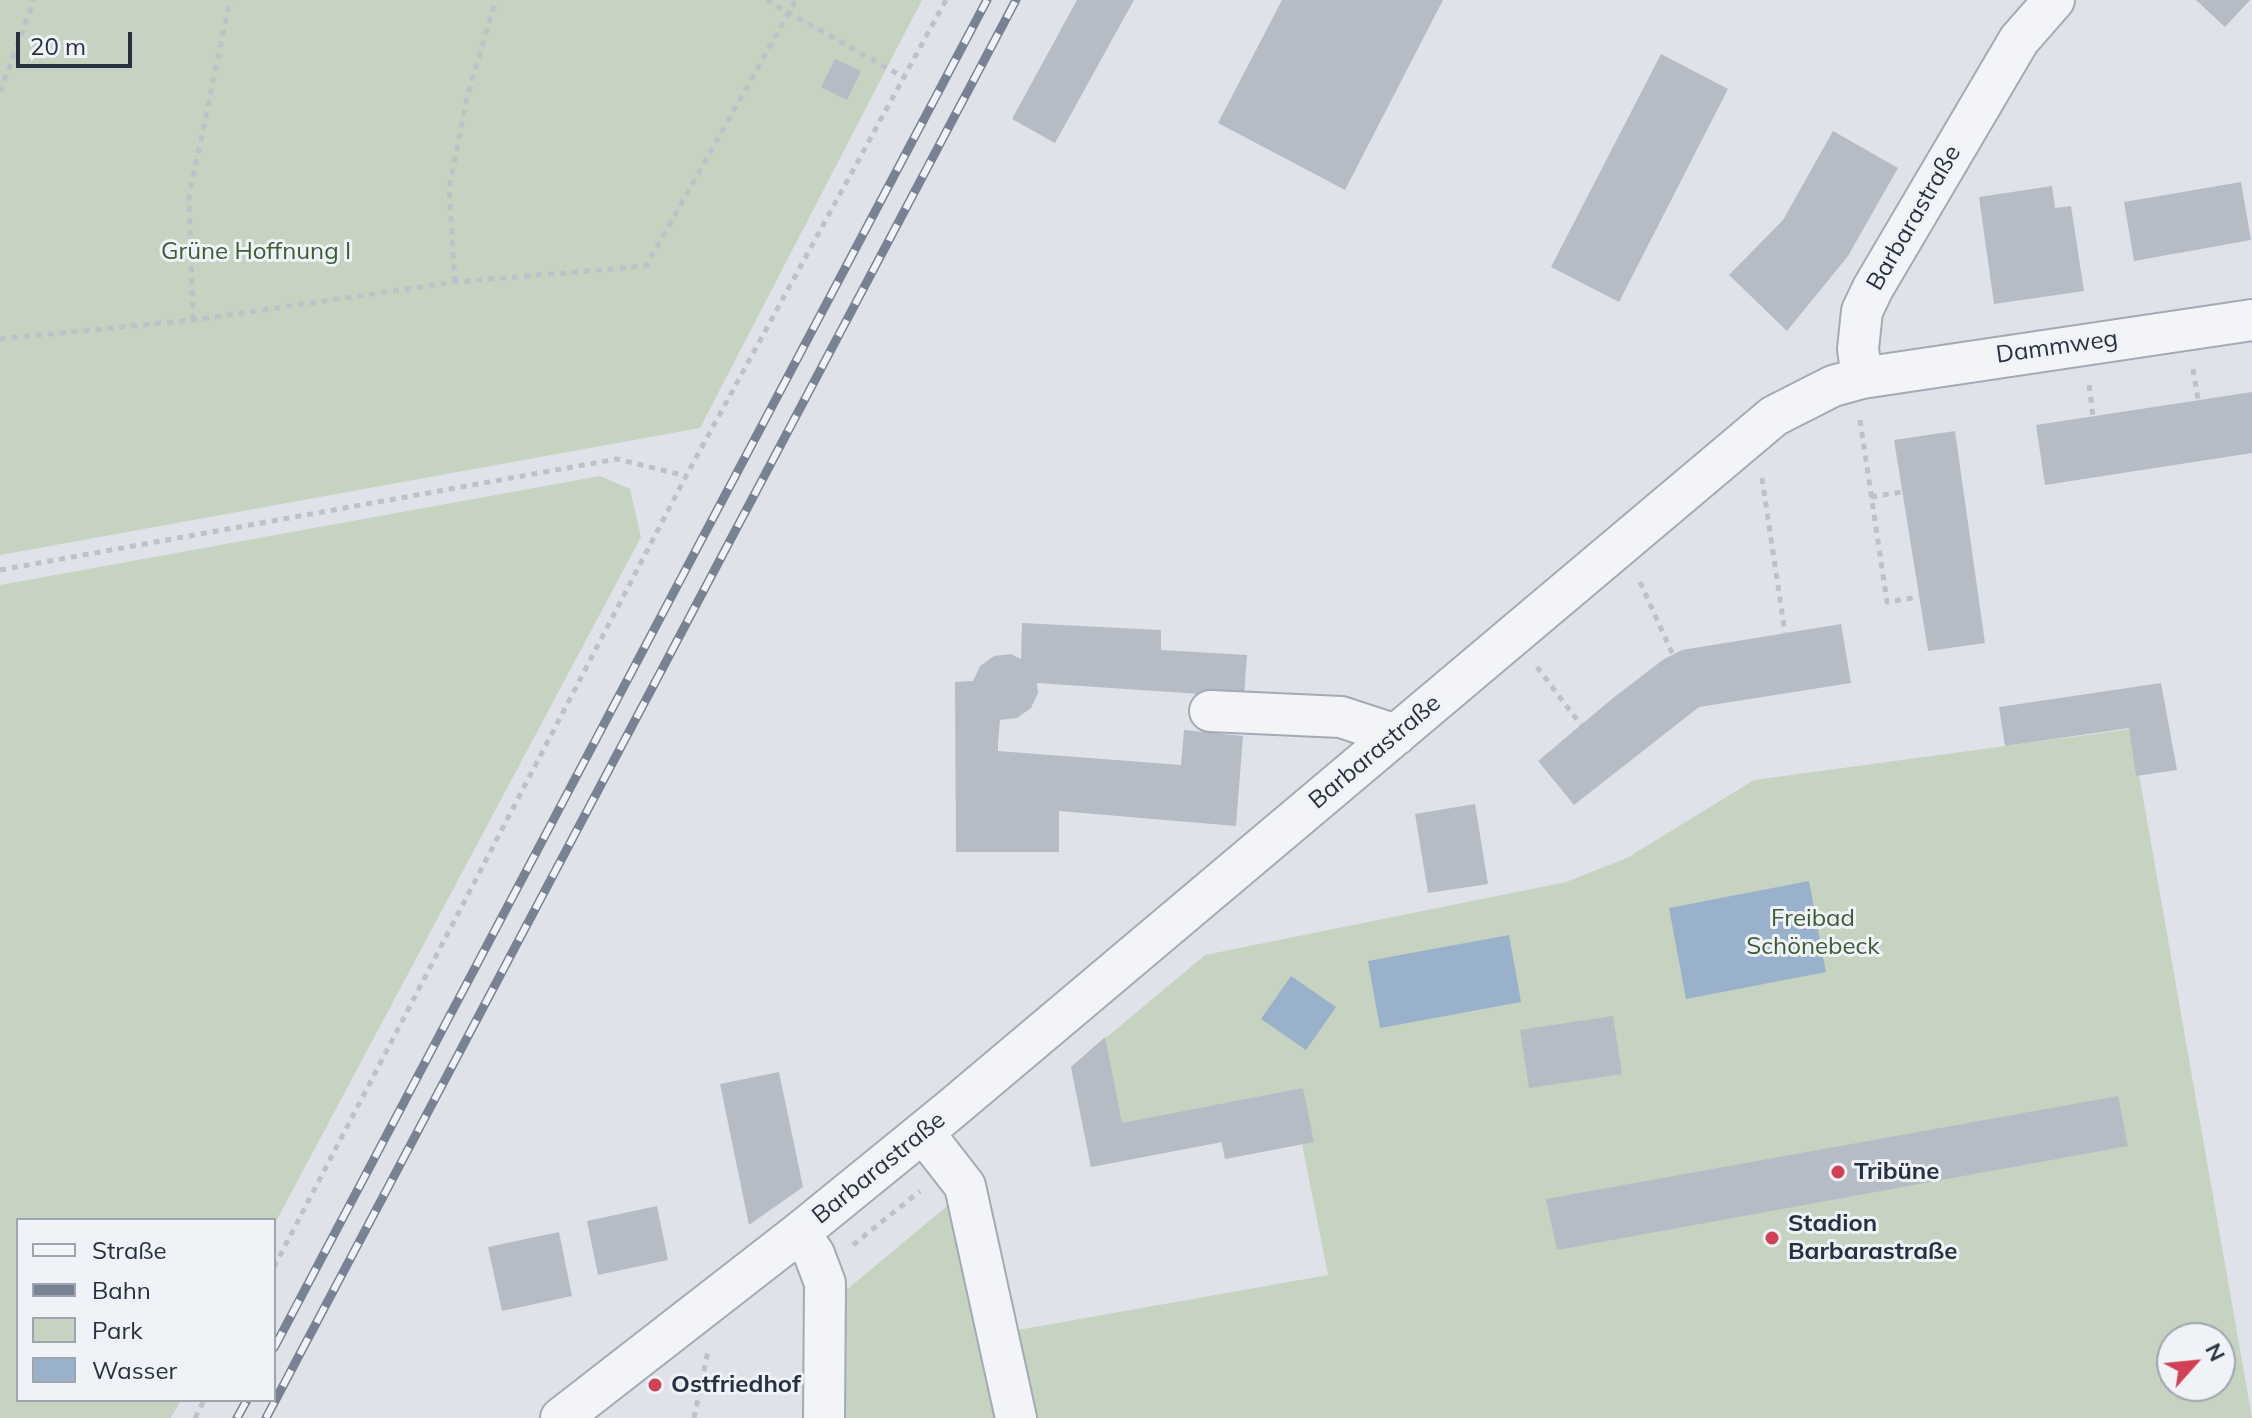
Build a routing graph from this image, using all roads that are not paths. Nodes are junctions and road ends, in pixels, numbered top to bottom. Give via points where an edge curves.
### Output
1 (2054, 0) edge
2 (2252, 320) edge
3 (1862, 378) junction
4 (1210, 711) dead end
5 (1396, 735) junction
6 (923, 1132) junction
7 (799, 1233) junction
8 (561, 1418) edge
9 (824, 1418) edge
10 (1016, 1418) edge

1 - 3 street, Barbarastraße via 2019,40 1873,288 1862,311
2 - 3 street, Dammweg
3 - 5 street, Barbarastraße via 1802,400 1749,436
4 - 5 street via 1341,717
5 - 6 street, Barbarastraße
6 - 7 street, Barbarastraße
6 - 10 street via 965,1186
7 - 8 street, Barbarastraße
7 - 9 street via 822,1271 827,1313

